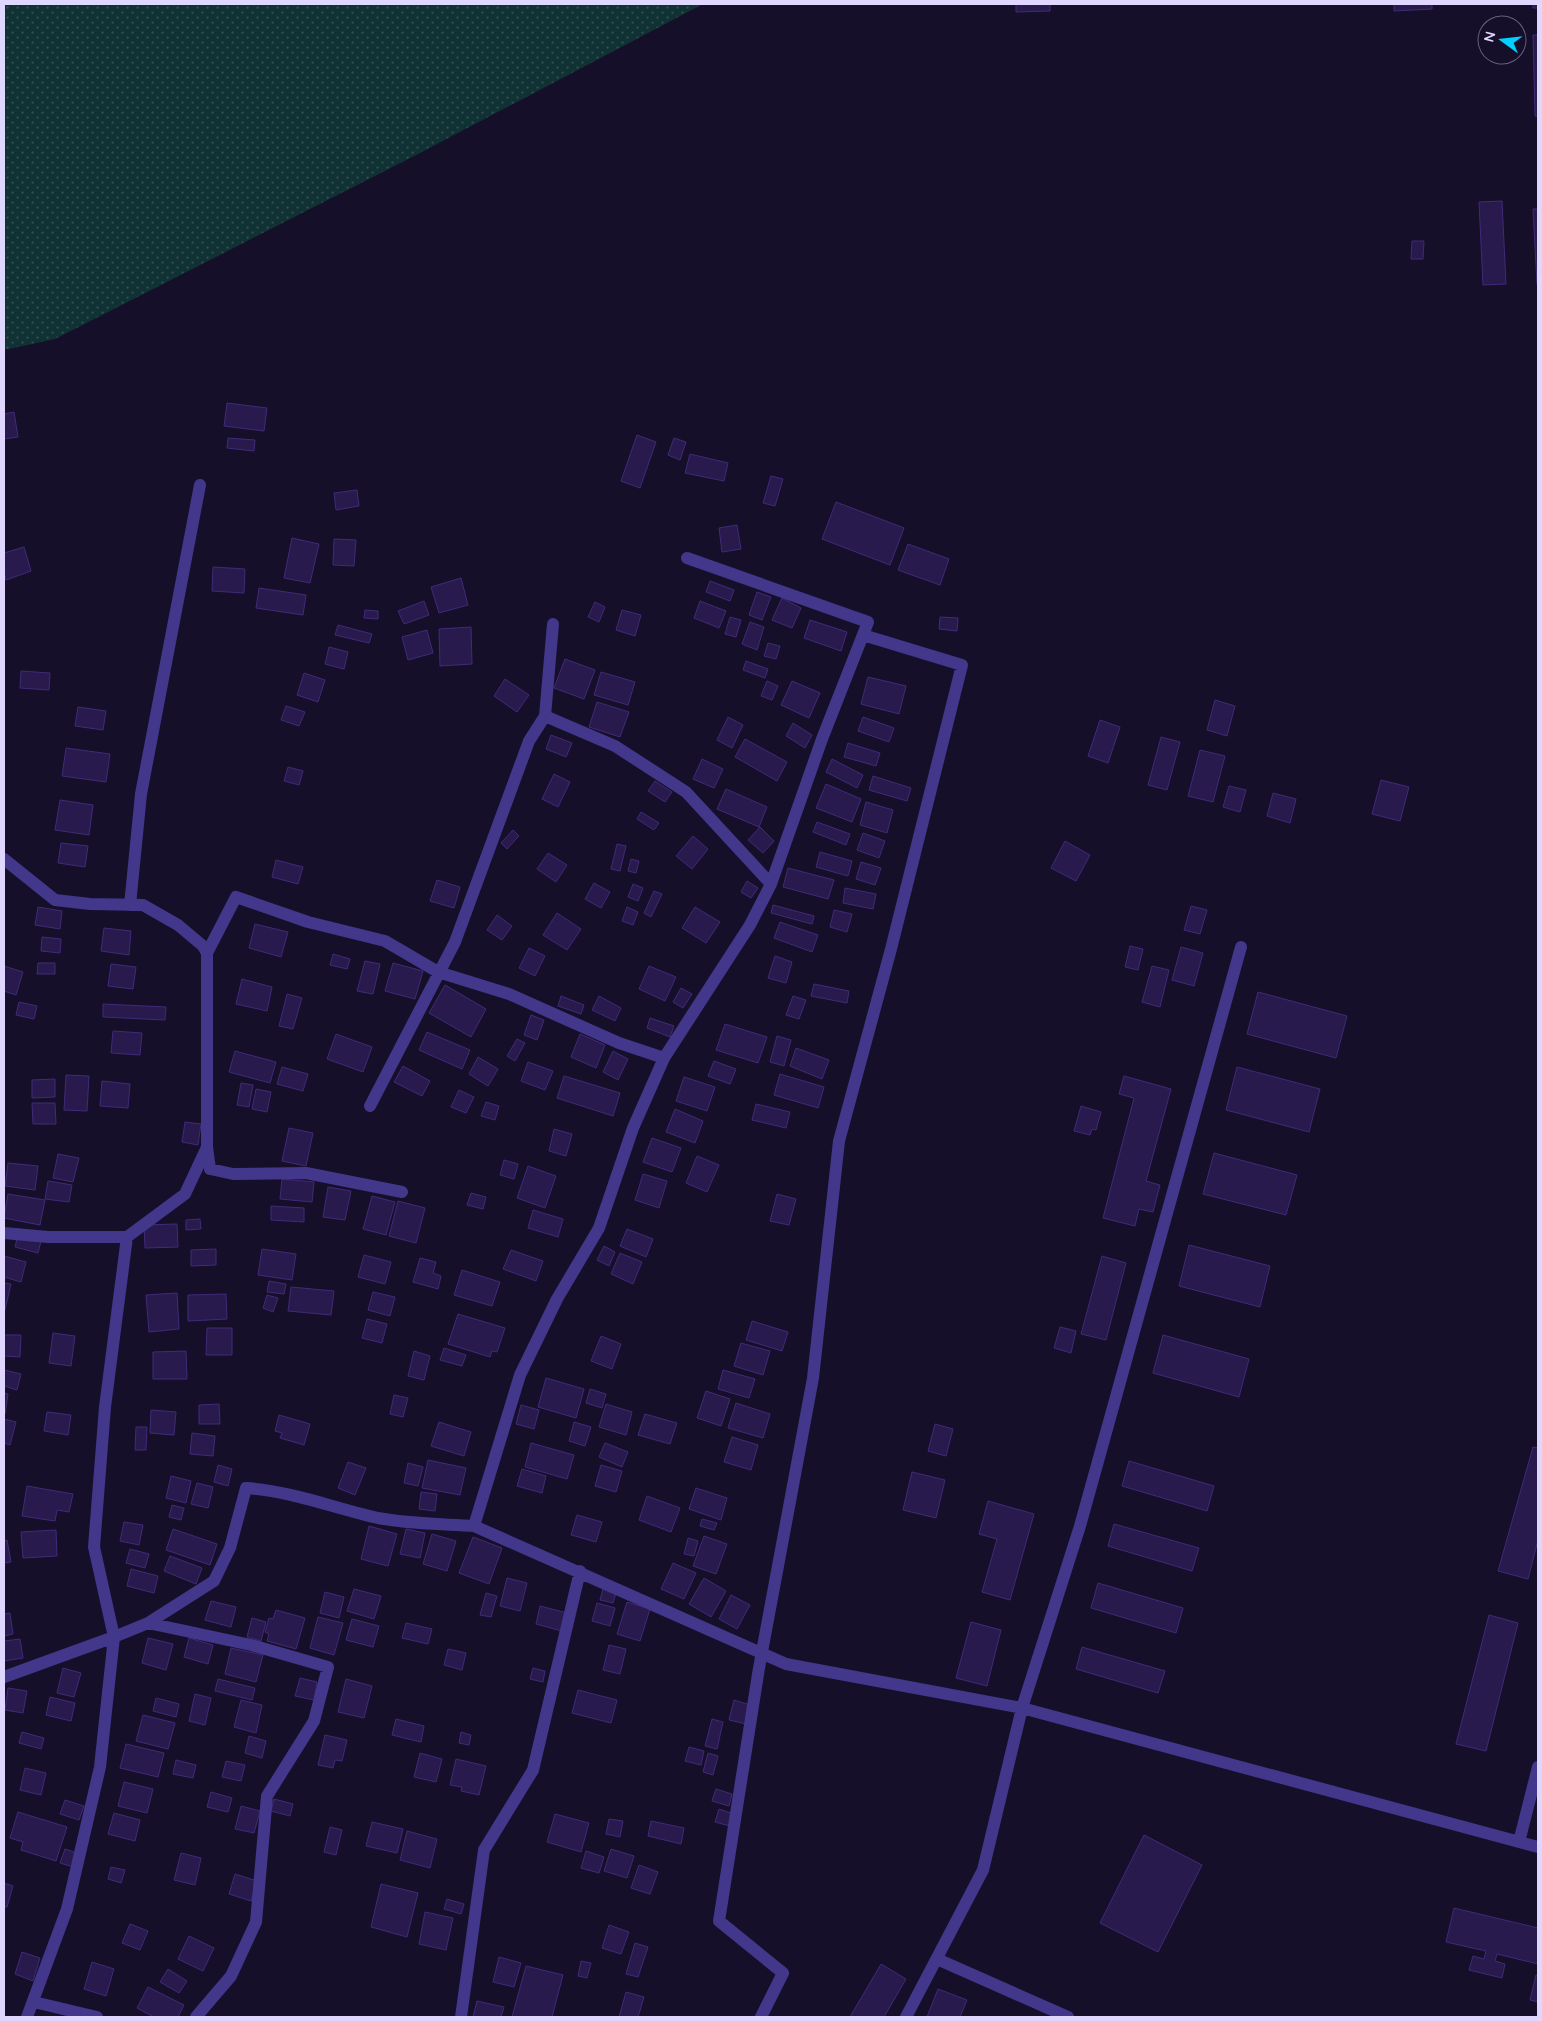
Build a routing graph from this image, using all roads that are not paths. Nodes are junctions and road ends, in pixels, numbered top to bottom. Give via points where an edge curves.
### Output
1 (200, 485) dead end
2 (687, 558) dead end
3 (553, 624) dead end
4 (863, 635) junction
5 (545, 716) junction
6 (4, 859) edge
7 (770, 884) junction
8 (130, 905) junction
9 (1241, 947) dead end
10 (207, 954) junction
11 (438, 972) junction
12 (664, 1058) junction
13 (370, 1106) dead end
14 (207, 1147) junction
15 (402, 1192) dead end
16 (4, 1233) edge
17 (127, 1237) junction
18 (474, 1526) junction
19 (580, 1571) junction
20 (148, 1623) junction
21 (114, 1637) junction
22 (762, 1653) junction
23 (4, 1677) edge
24 (1022, 1708) junction
25 (1538, 1767) edge
26 (1519, 1842) junction
27 (1538, 1847) edge
28 (937, 1959) junction
29 (34, 2002) junction
30 (27, 2017) edge
31 (97, 2017) edge
32 (196, 2017) edge
33 (461, 2017) edge
34 (761, 2017) edge
35 (906, 2017) edge
36 (1068, 2017) edge

1 - 8 street via 141,794
2 - 4 street via 868,622
3 - 5 street
4 - 7 street
4 - 22 street via 962,665 839,1141 813,1378
5 - 7 street via 615,746 686,792
5 - 11 street via 530,741 455,942
6 - 8 street via 55,900
7 - 12 street via 750,924
8 - 10 street via 143,905 178,925 203,946
9 - 24 street via 1080,1526
10 - 11 street via 236,897 308,922 385,941
10 - 14 street
11 - 12 street via 509,994 619,1043
11 - 13 street
12 - 18 street via 634,1128 599,1228 557,1300 520,1375
14 - 15 street via 210,1169 233,1174 306,1173
14 - 17 street via 185,1194
16 - 17 street via 48,1237
17 - 21 street via 105,1407 94,1547
18 - 19 street
18 - 20 street via 379,1518 312,1500 246,1488 230,1548 214,1581
19 - 22 street
19 - 33 street via 533,1770 484,1850
20 - 21 street
20 - 32 street via 250,1645 328,1667 314,1721 266,1796 256,1922 231,1976
21 - 23 street
21 - 29 street via 100,1767 67,1909
22 - 24 street via 786,1664
22 - 34 street via 719,1921 783,1973
24 - 26 street
24 - 28 street via 983,1870
25 - 26 street
26 - 27 street
28 - 35 street
28 - 36 street
29 - 30 street
29 - 31 street

